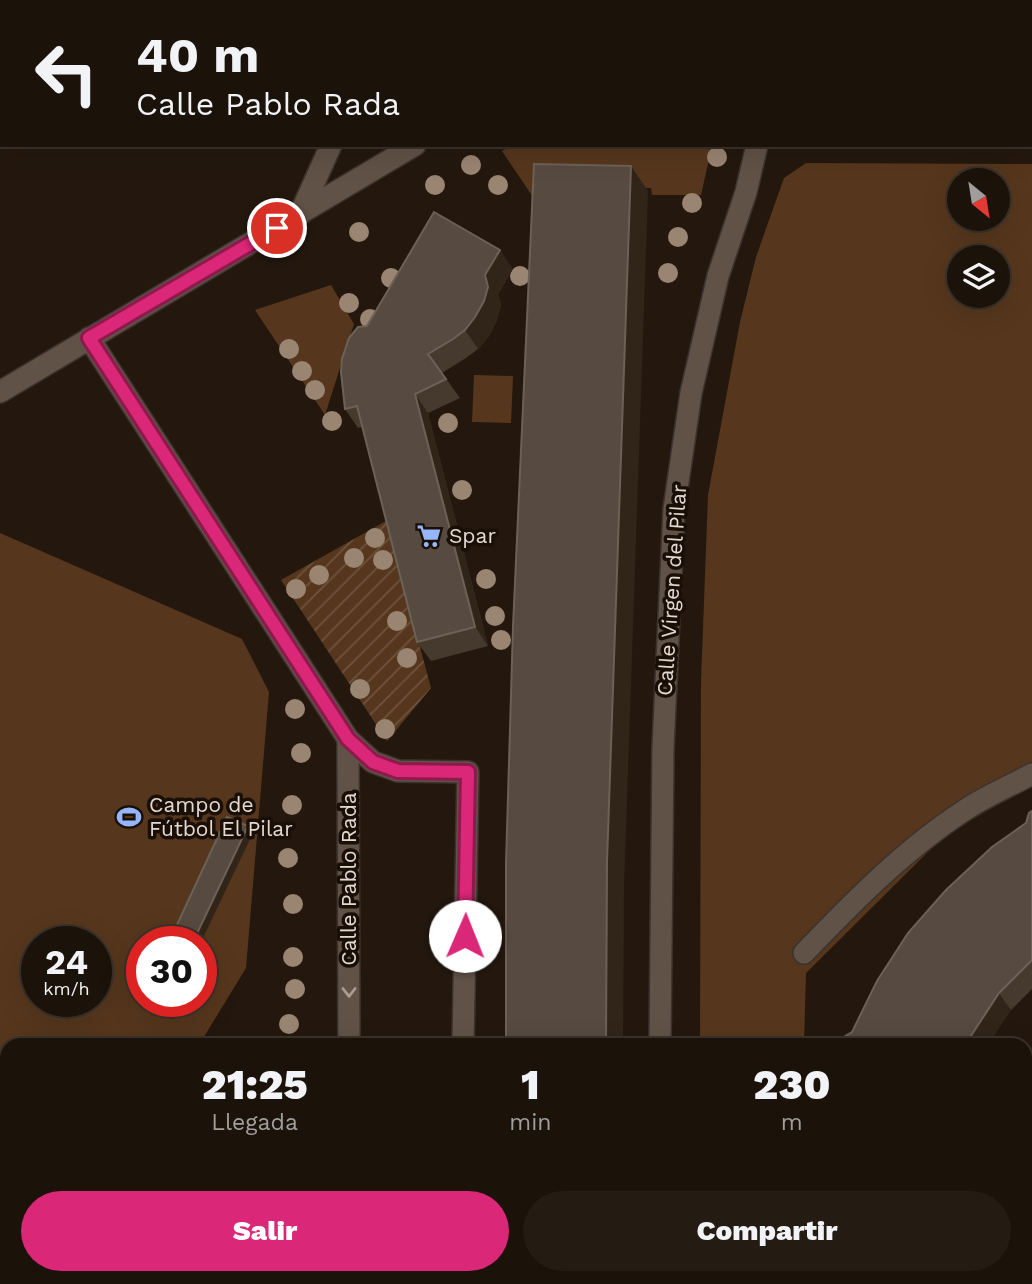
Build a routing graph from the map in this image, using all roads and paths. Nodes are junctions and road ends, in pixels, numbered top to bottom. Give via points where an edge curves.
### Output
1 (330, 147) edge
2 (412, 147) edge
3 (757, 147) edge
4 (300, 214) junction
5 (89, 338) junction
6 (0, 392) edge
7 (348, 739) junction
8 (1032, 774) edge
9 (804, 953) dead end
10 (349, 1038) edge
11 (463, 1038) edge
12 (660, 1038) edge

1 - 4 street
2 - 4 street
3 - 12 street, Calle Virgen del Pilar via 718,276 694,380 674,509 663,748
4 - 5 street
5 - 6 street
5 - 7 street
7 -> 10 street, Calle Pablo Rada
7 - 11 street via 373,762 398,771 468,772
8 - 9 street via 966,808 908,852

